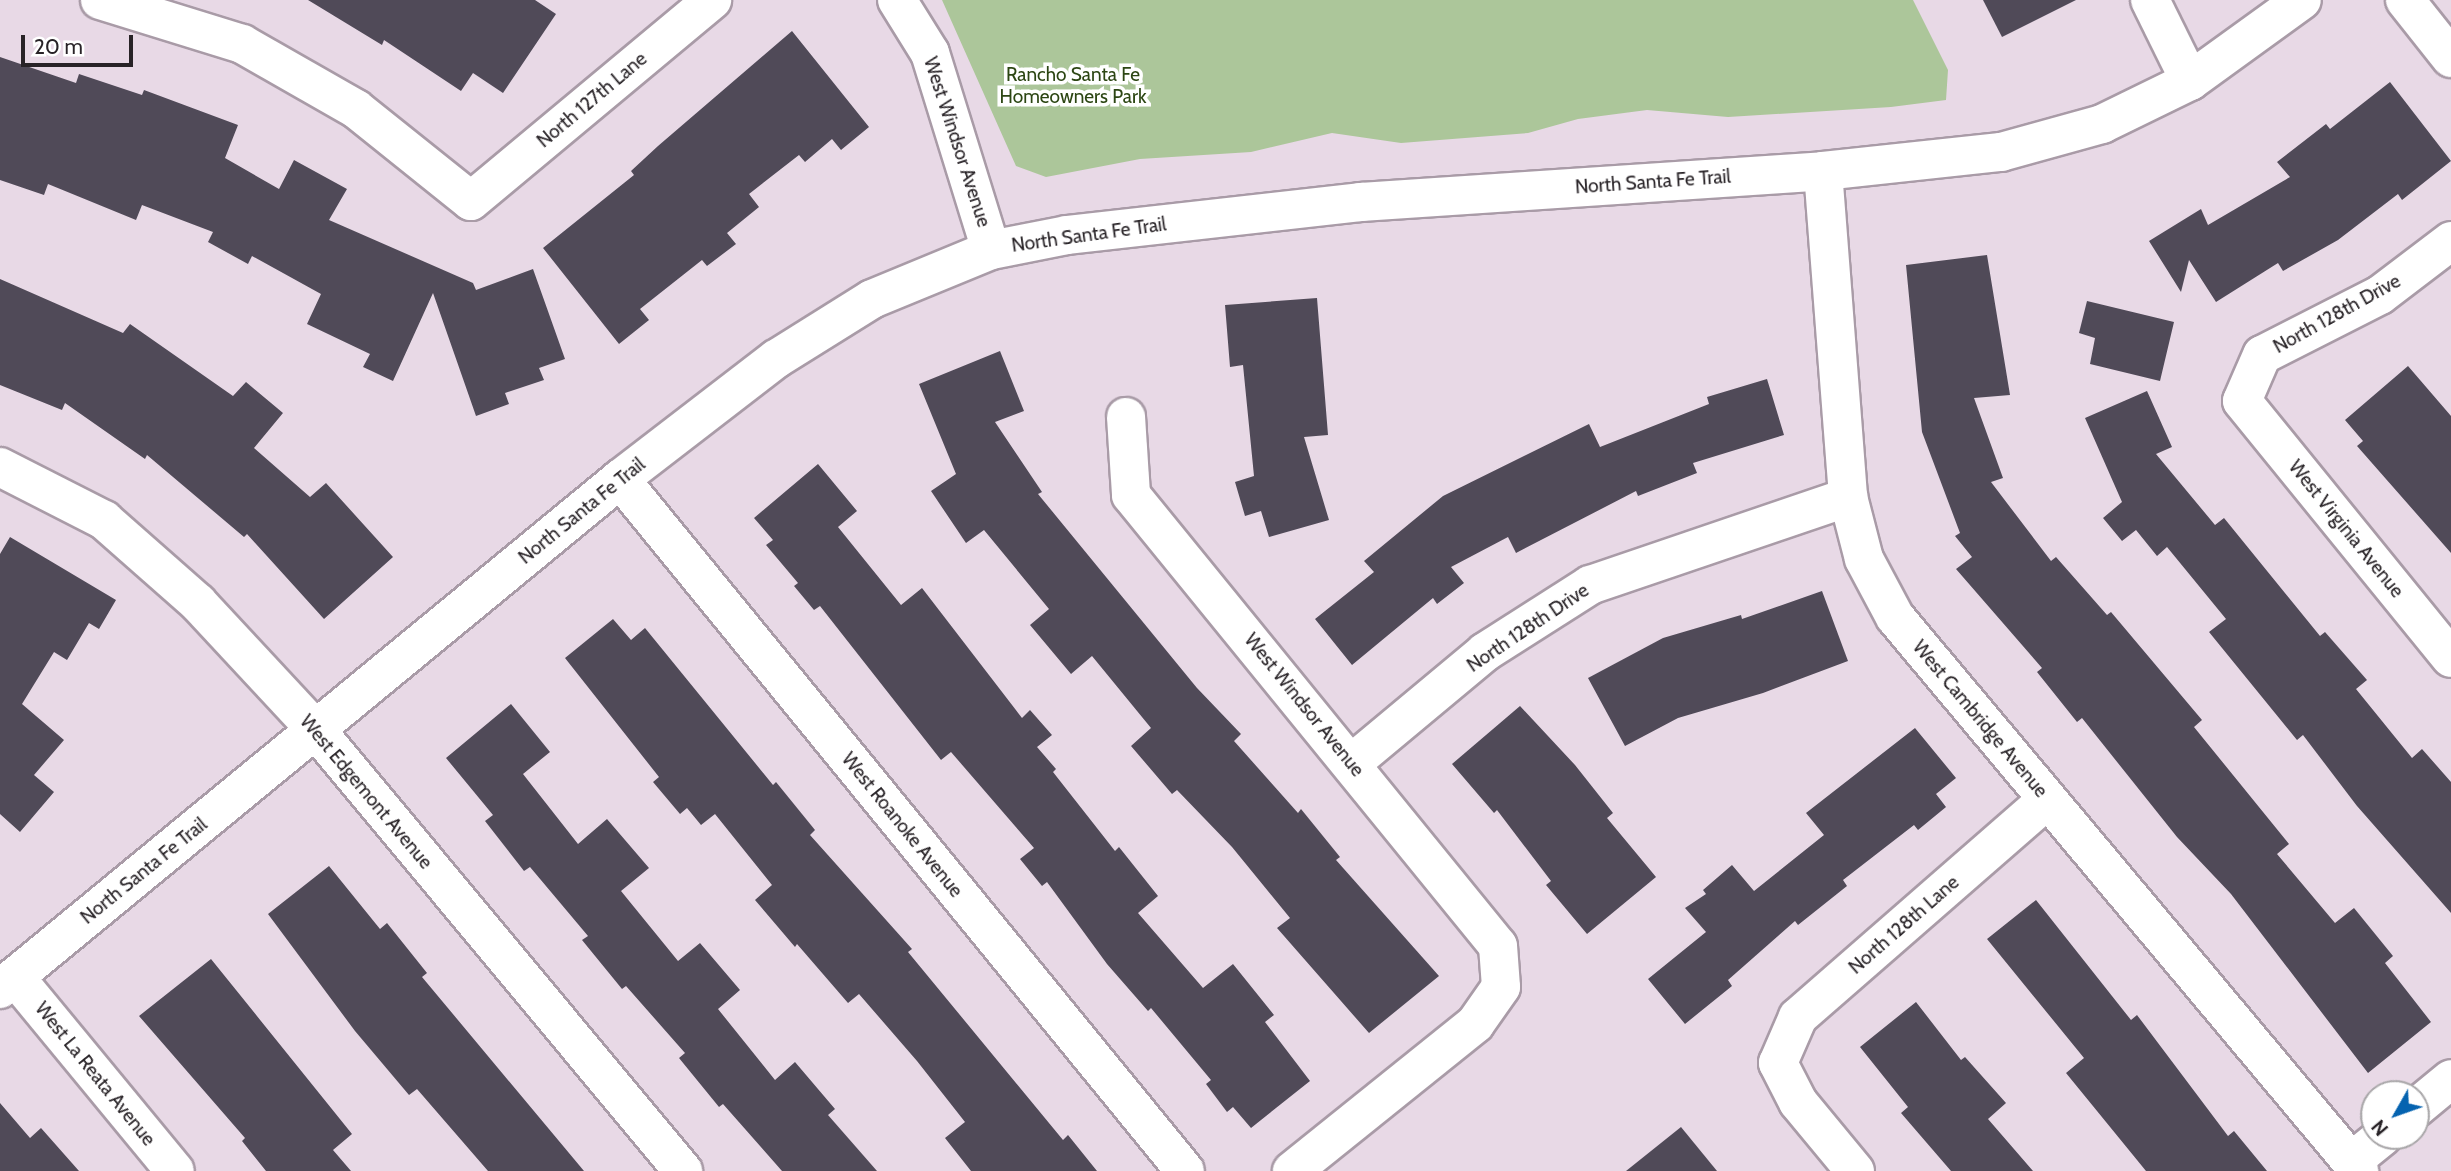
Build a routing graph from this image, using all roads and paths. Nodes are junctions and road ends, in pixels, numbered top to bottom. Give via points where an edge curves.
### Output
1 (100, 0) edge
2 (712, 0) edge
3 (897, 0) edge
4 (2150, 0) edge
5 (2302, 0) edge
6 (2405, 0) edge
7 (2451, 58) edge
8 (2190, 81) junction
9 (1823, 171) junction
10 (2451, 241) edge
11 (991, 250) junction
12 (2242, 401) joint
13 (1126, 417) dead end
14 (0, 467) edge
15 (620, 479) junction
16 (1848, 497) junction
17 (2451, 658) edge
18 (316, 730) junction
19 (1352, 763) junction
20 (2048, 800) junction
21 (8, 983) edge
22 (2451, 1079) edge
23 (2430, 1096) edge
24 (2370, 1150) edge
25 (2355, 1166) edge
26 (175, 1171) edge
27 (683, 1171) edge
28 (1185, 1171) edge
29 (1292, 1171) edge
30 (1855, 1171) edge

1 - 2 street, North 127th Lane via 242,44 356,109 471,201
3 - 11 street, West Windsor Avenue via 930,53
4 - 8 street
5 - 8 street, North Santa Fe Trail
6 - 7 street
8 - 9 street, North Santa Fe Trail via 2102,124 2001,152
9 - 11 street, North Santa Fe Trail via 1361,202 1068,234
9 - 16 street, West Cambridge Avenue
10 - 12 street, North 128th Drive via 2380,295 2262,355
11 - 15 street, North Santa Fe Trail via 872,299 825,325
12 - 17 street, West Virginia Avenue
13 - 19 street, West Windsor Avenue via 1131,495
14 - 18 street, West Edgemont Avenue via 104,520 198,603
15 - 18 street, North Santa Fe Trail
15 - 28 street, West Roanoke Avenue
16 - 19 street, North 128th Drive via 1590,585 1485,652
16 - 20 street, West Cambridge Avenue via 1864,559 1895,617
18 - 21 street, North Santa Fe Trail
18 - 27 street, West Edgemont Avenue
19 - 29 street, West Windsor Avenue via 1498,946 1501,987 1475,1024
20 - 25 street, West Cambridge Avenue
20 - 30 street, North 128th Lane via 1798,1017 1778,1063 1798,1102
21 - 26 street, West La Reata Avenue
22 - 23 street
24 - 25 street

